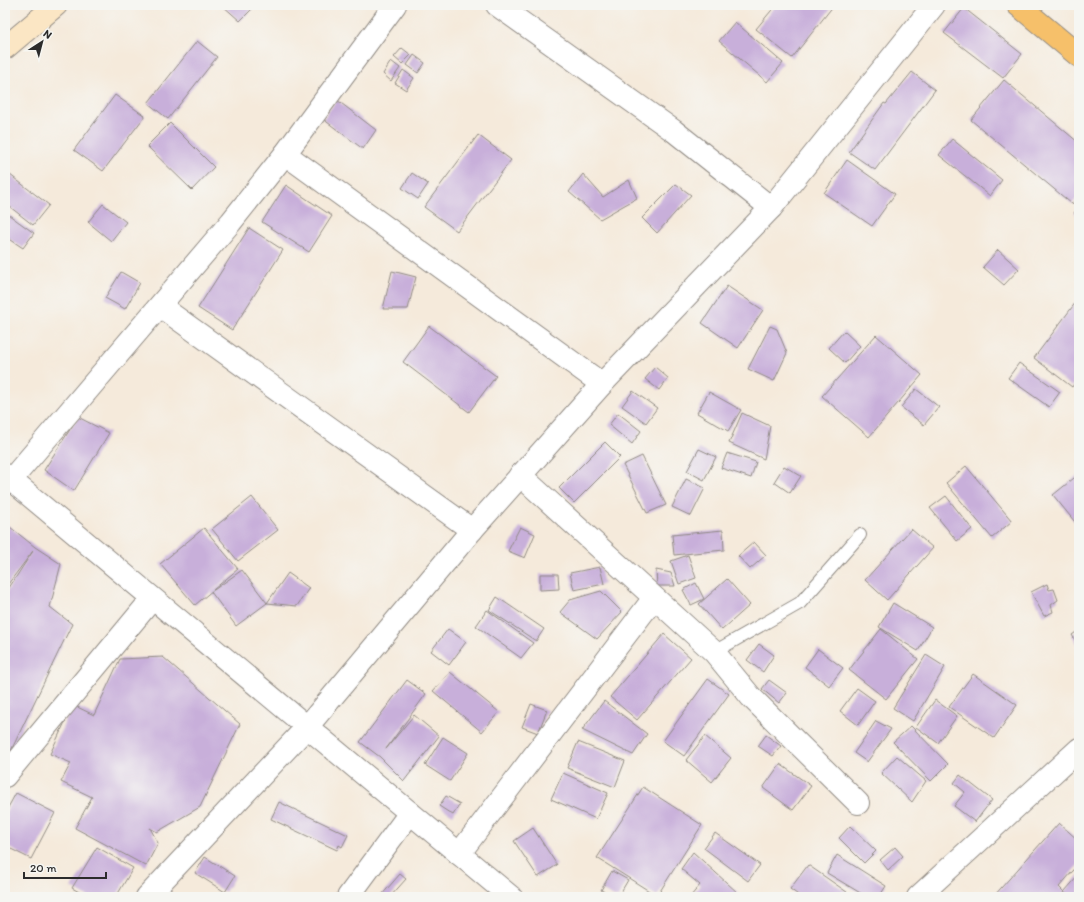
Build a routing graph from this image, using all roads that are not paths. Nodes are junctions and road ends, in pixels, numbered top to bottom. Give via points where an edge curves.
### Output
1 (55, 5) edge
2 (395, 5) edge
3 (497, 5) edge
4 (934, 5) edge
5 (1018, 5) edge
6 (5, 48) edge
7 (1079, 56) edge
8 (285, 154) junction
9 (772, 208) junction
10 (160, 306) junction
11 (602, 384) junction
12 (520, 475) junction
13 (8, 478) edge
14 (472, 530) junction
15 (860, 535) dead end
16 (654, 598) junction
17 (152, 599) junction
18 (714, 652) junction
19 (306, 727) junction
20 (1079, 749) edge
21 (5, 776) edge
22 (858, 803) dead end
23 (410, 813) junction
24 (459, 854) junction
25 (147, 897) edge
26 (348, 897) edge
27 (511, 897) edge
28 (918, 897) edge

1 - 6 street
2 - 8 street
3 - 9 street via 674,131
4 - 9 street
5 - 7 main road
8 - 10 street via 232,222
8 - 11 street
9 - 11 street
10 - 13 street
10 - 14 street
11 - 12 street
12 - 14 street
12 - 16 street
13 - 17 street
14 - 19 street
15 - 18 lane via 800,603
16 - 18 street
16 - 24 street
17 - 19 street
17 - 21 street
18 - 22 street via 751,697
19 - 23 street
19 - 25 street
20 - 28 street
23 - 24 street
23 - 26 street
24 - 27 street

